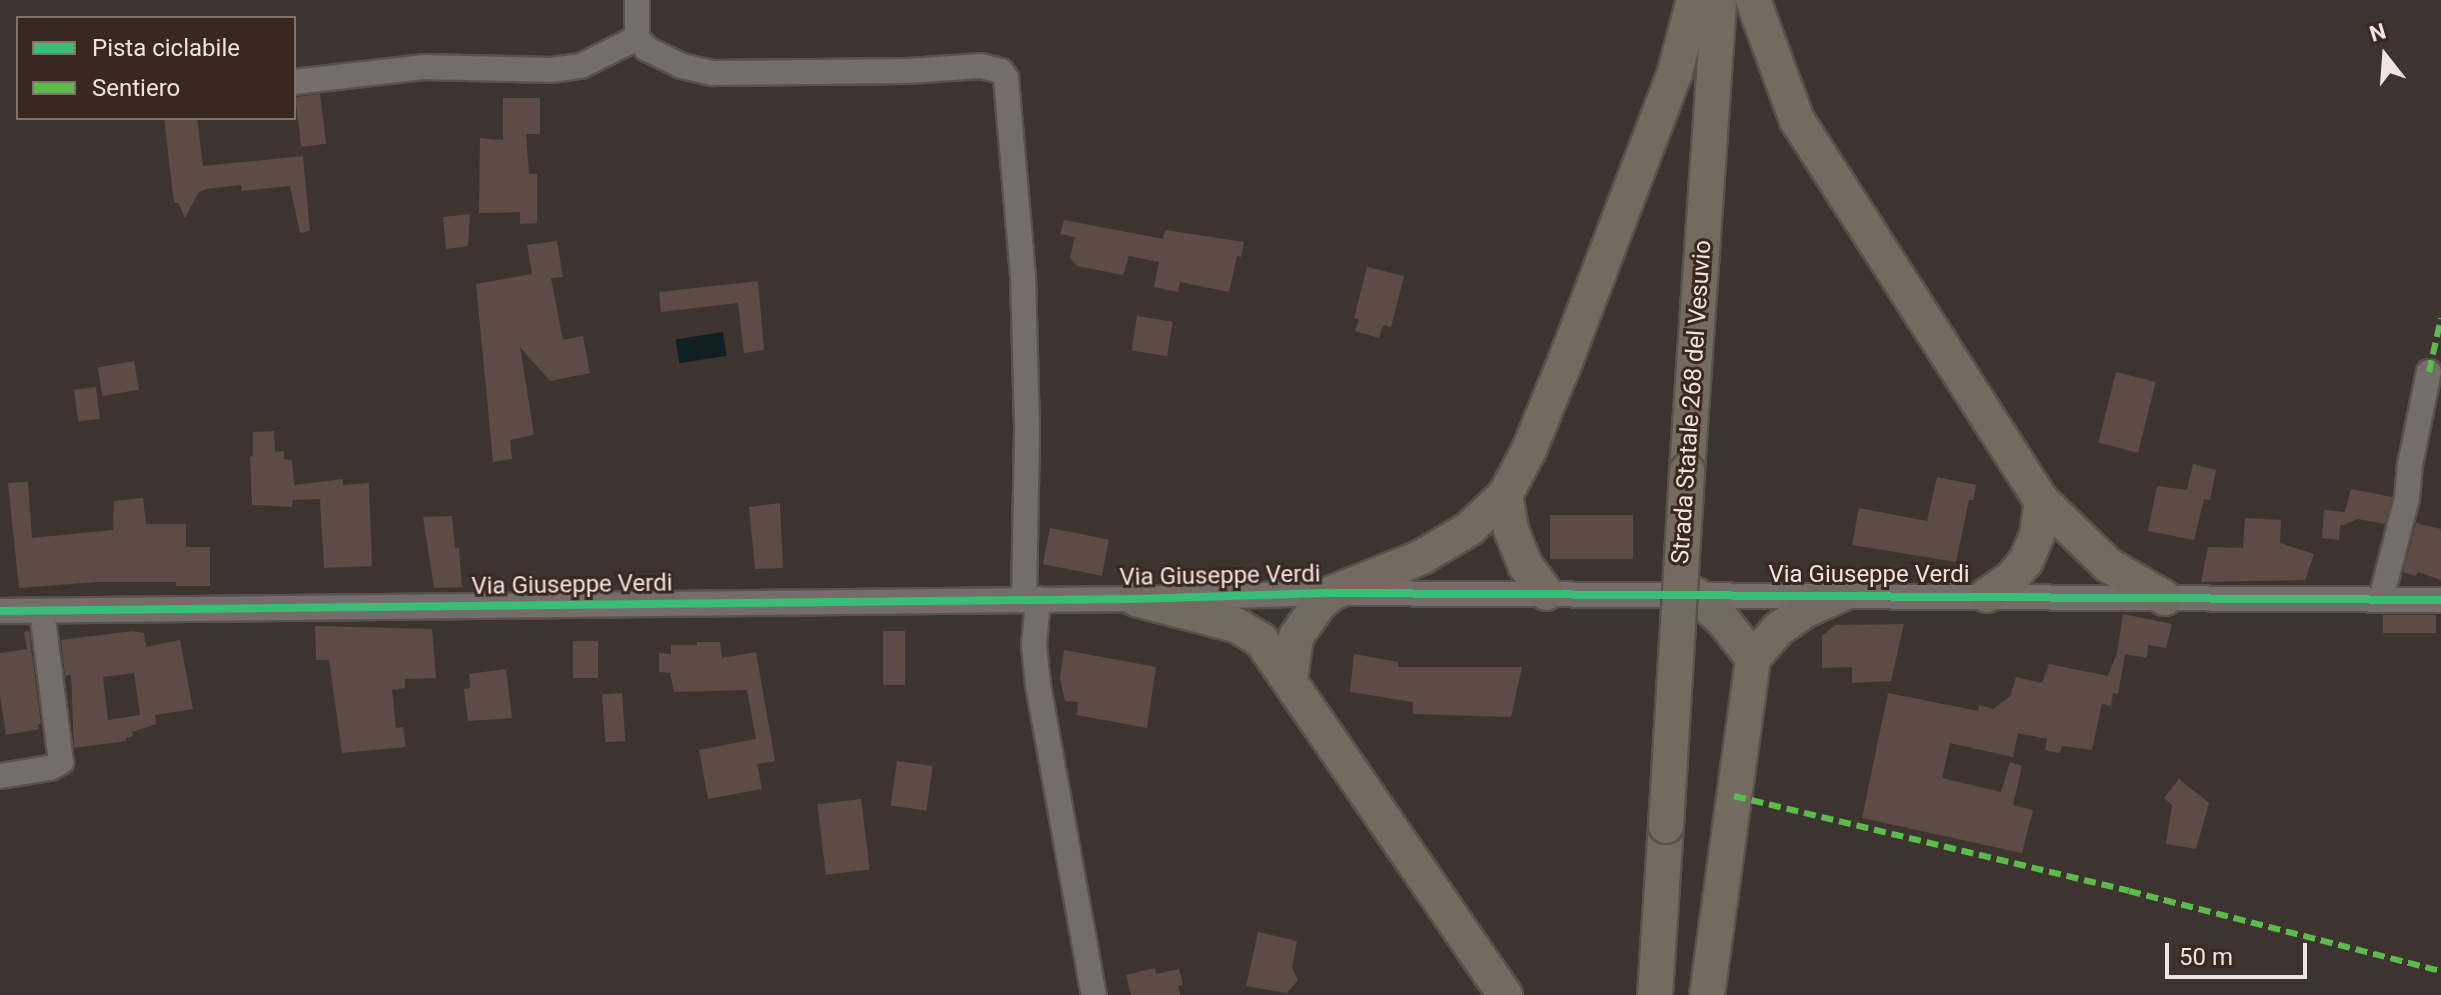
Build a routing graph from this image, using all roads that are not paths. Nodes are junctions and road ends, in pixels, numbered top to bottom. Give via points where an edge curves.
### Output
1 (637, 0) edge
2 (1694, 0) edge
3 (1719, 0) edge
4 (1753, 0) edge
5 (637, 38) junction
6 (296, 82) edge
7 (2429, 372) dead end
8 (1505, 495) junction
9 (2042, 501) junction
10 (1332, 593) junction
11 (1546, 593) junction
12 (1694, 594) junction
13 (1842, 594) junction
14 (1987, 595) junction
15 (2165, 598) junction
16 (1031, 599) junction
17 (1136, 599) junction
18 (2381, 599) junction
19 (2441, 600) edge
20 (0, 611) edge
21 (42, 611) junction
22 (1753, 658) junction
23 (1290, 680) junction
24 (0, 776) edge
25 (1094, 995) edge
26 (1505, 995) edge
27 (1655, 995) edge
28 (1707, 995) edge

1 - 5 street
2 - 8 highway via 1675,72 1565,362
3 - 27 highway, Strada Statale 268 del Vesuvio, bridge
4 - 9 highway via 1797,120
5 - 6 street via 581,66 552,70 423,67
5 - 16 street via 647,49 682,66 713,73 981,66 1001,71 1006,78 1023,275
7 - 18 street via 2407,498
8 - 10 highway via 1469,529 1422,557
8 - 11 highway via 1525,565
9 - 14 highway via 2026,561
9 - 15 highway via 2108,565
10 - 11 street, Via Giuseppe Verdi
10 - 17 street, Via Giuseppe Verdi
10 - 23 highway via 1296,637
11 - 12 street, Via Giuseppe Verdi
12 - 13 street, Via Giuseppe Verdi
12 - 22 highway
13 - 14 street, Via Giuseppe Verdi
13 - 22 highway via 1777,630
14 - 15 street, Via Giuseppe Verdi
15 - 18 street, Via Giuseppe Verdi
16 - 17 street, Via Giuseppe Verdi
16 - 21 street, Via Giuseppe Verdi
16 - 25 street via 1038,685
17 - 23 highway via 1236,625 1261,640
18 - 19 street, Via Giuseppe Verdi
20 - 21 street, Via Giuseppe Verdi
21 - 24 street via 61,762
22 - 28 highway
23 - 26 highway

